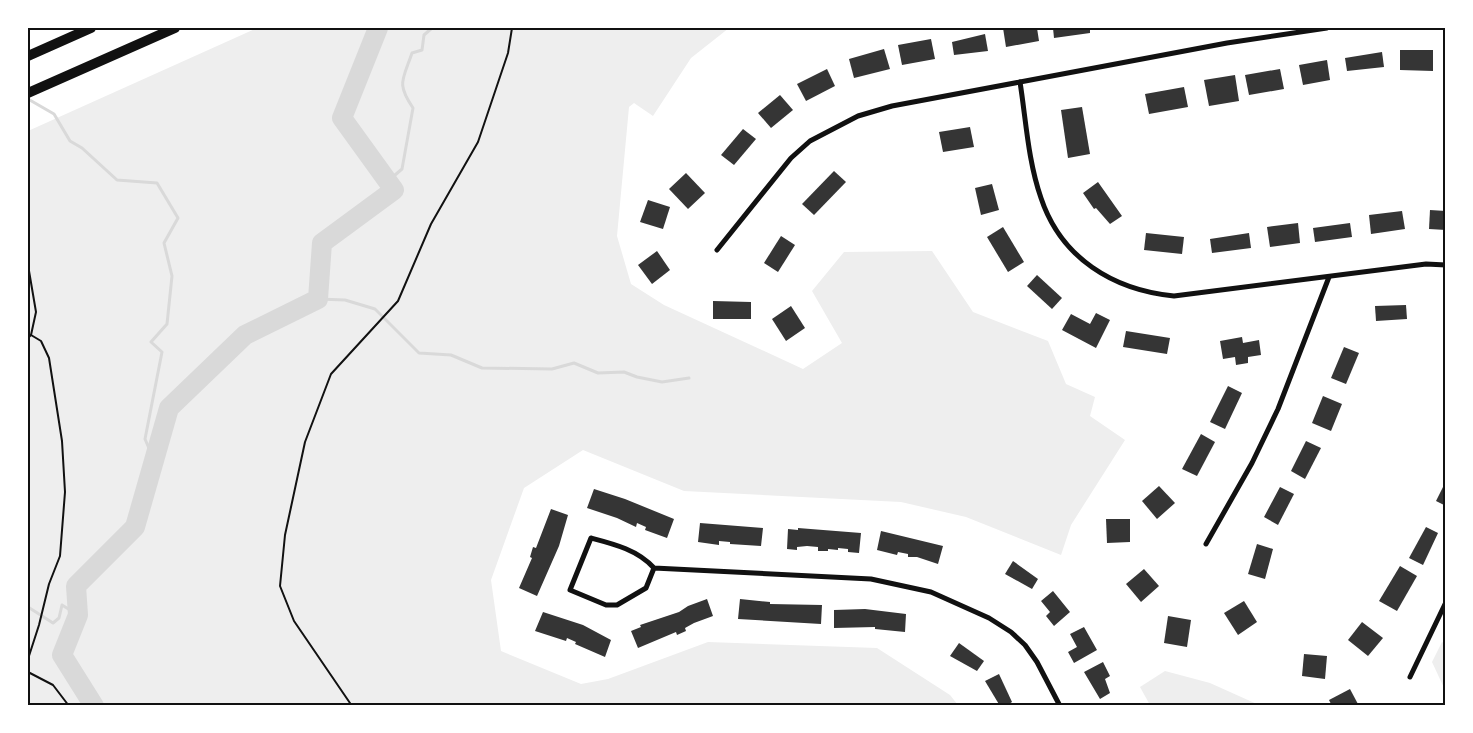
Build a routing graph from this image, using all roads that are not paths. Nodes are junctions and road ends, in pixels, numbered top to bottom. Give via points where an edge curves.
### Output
1 (91, 28) edge
2 (175, 28) edge
3 (1326, 28) edge
4 (28, 56) edge
5 (1020, 82) junction
6 (28, 93) edge
7 (717, 250) dead end
8 (1446, 265) edge
9 (1329, 277) junction
10 (1206, 544) dead end
11 (654, 568) junction
12 (1446, 602) edge
13 (1410, 677) dead end
14 (1060, 706) edge

1 - 4 highway
2 - 6 highway
3 - 5 street
5 - 7 street via 892,106 858,116 810,141 791,158
5 - 9 street via 1041,199 1065,242 1100,273 1121,285 1174,296
8 - 9 street via 1426,264
9 - 10 street via 1278,409
11 - 11 street via 646,588 617,605 606,605 570,590 591,538 631,550 647,559
11 - 14 street via 872,579 931,592 989,618 1011,632 1037,662
12 - 13 street

